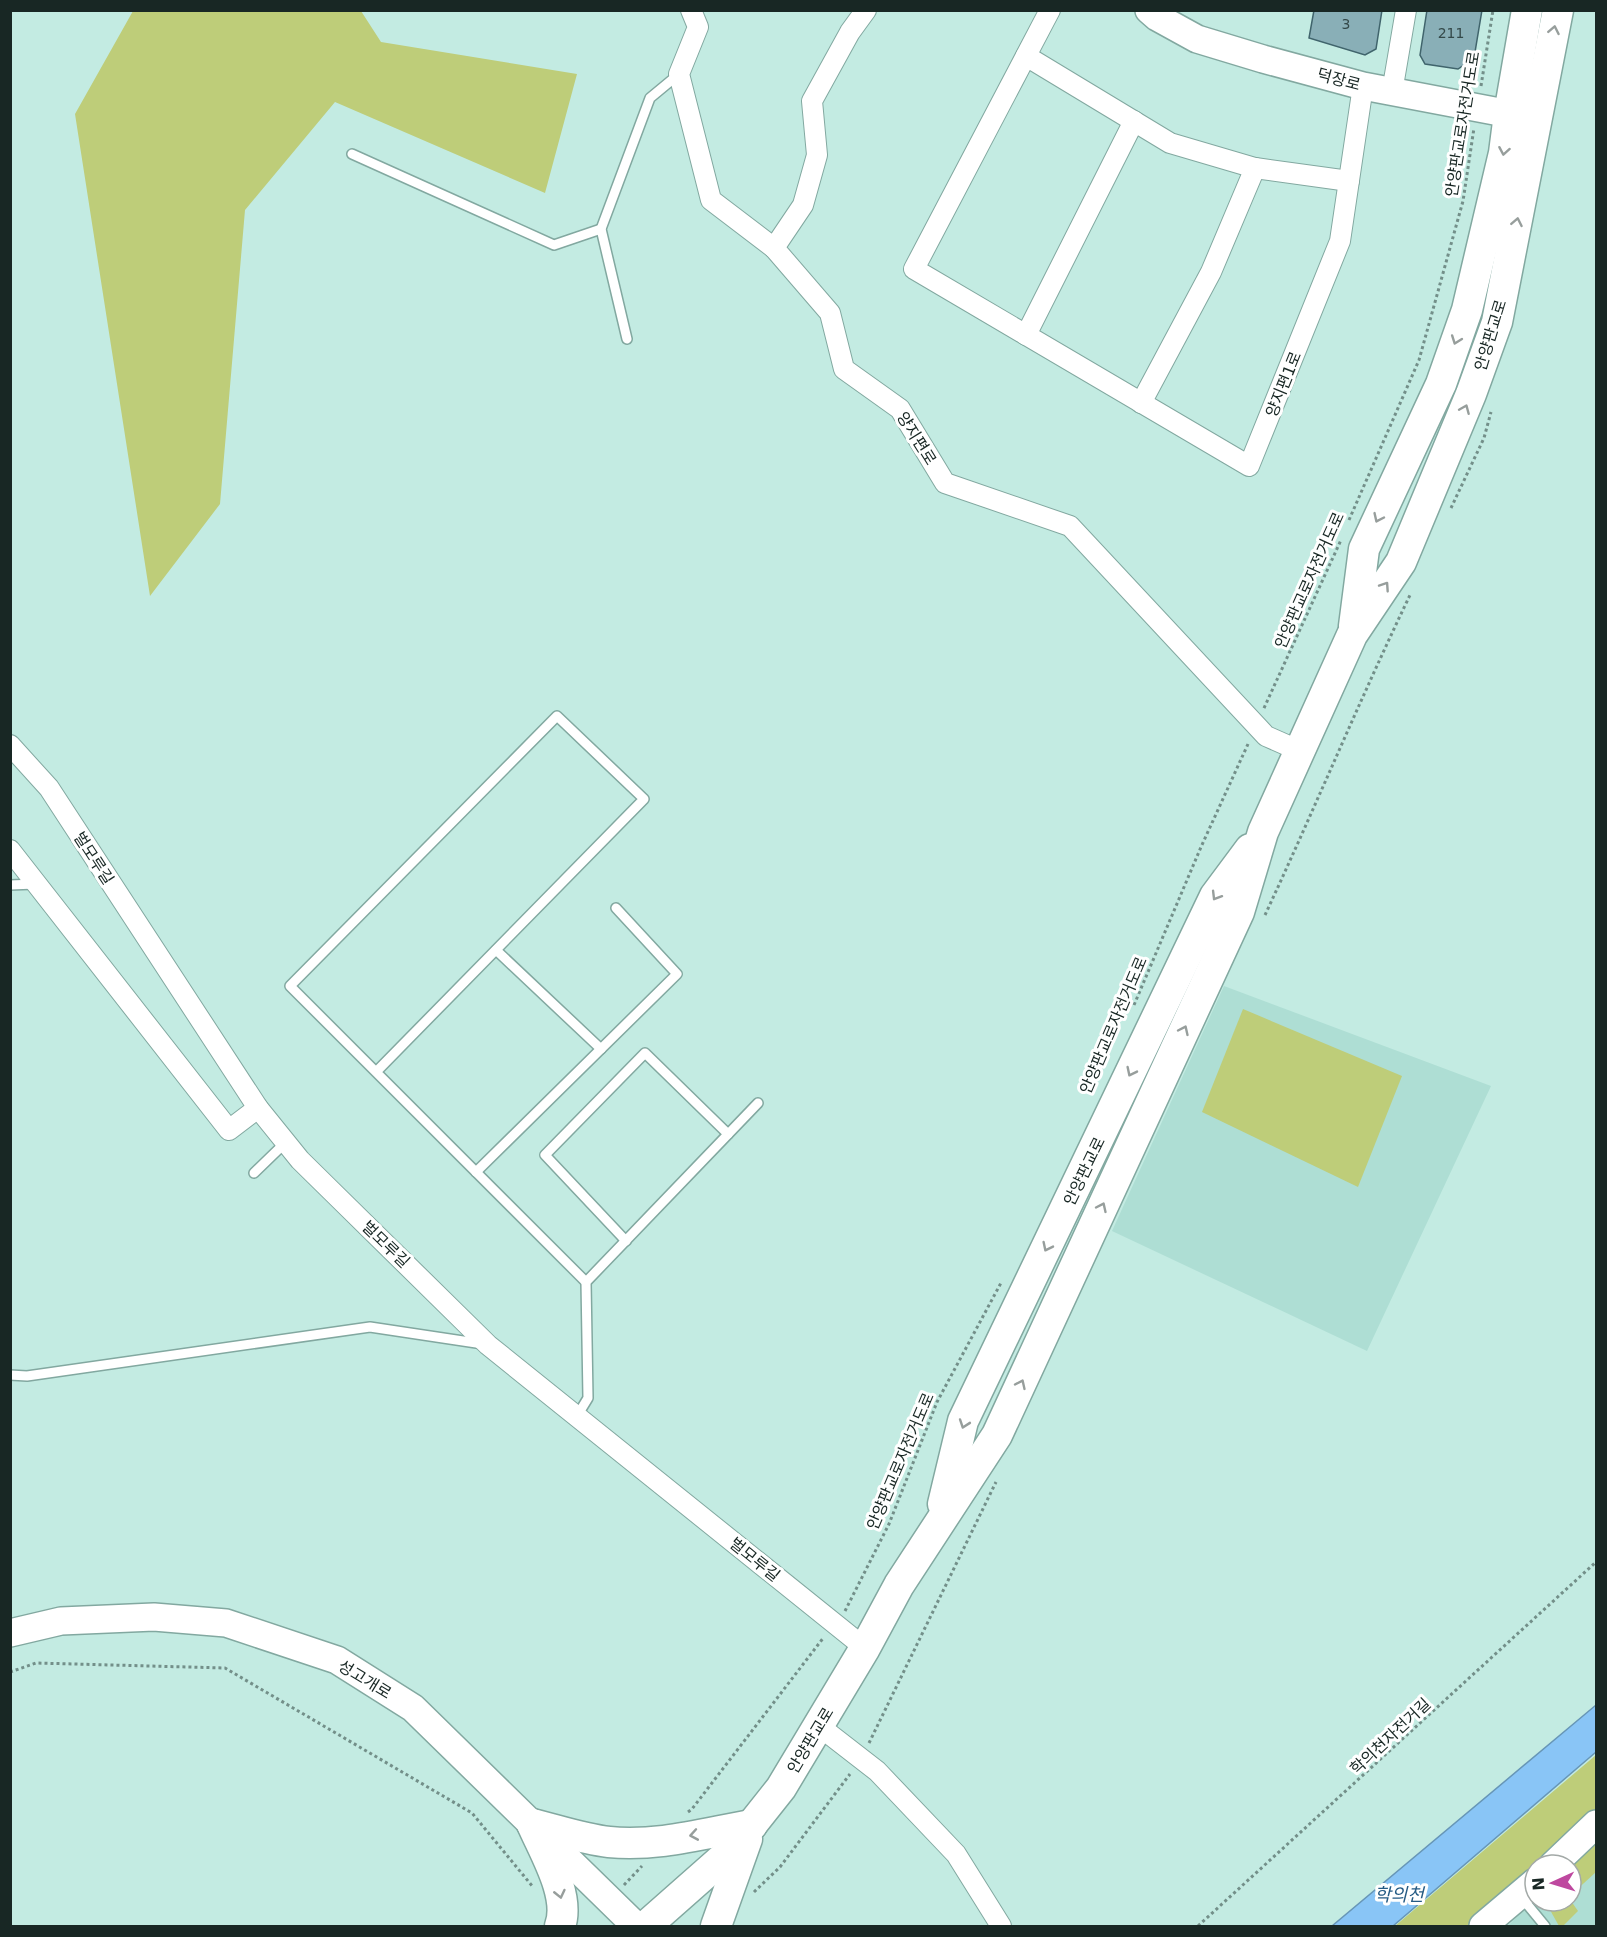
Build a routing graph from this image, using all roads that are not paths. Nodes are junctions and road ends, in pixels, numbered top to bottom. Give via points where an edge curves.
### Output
1 (691, 10) edge
2 (866, 10) edge
3 (1050, 10) edge
4 (1149, 10) edge
5 (1406, 10) edge
6 (1527, 10) edge
7 (1558, 10) edge
8 (1026, 56) junction
9 (679, 74) junction
10 (1364, 86) junction
11 (1392, 92) junction
12 (1509, 114) junction
13 (1538, 119) junction
14 (1134, 122) junction
15 (352, 154) dead end
16 (1255, 168) junction
17 (1350, 181) junction
18 (601, 230) junction
19 (774, 248) junction
20 (1026, 335) junction
21 (627, 339) dead end
22 (1141, 403) junction
23 (1353, 635) junction
24 (10, 745) edge
25 (1300, 751) junction
26 (10, 850) edge
27 (39, 884) junction
28 (10, 885) edge
29 (616, 908) dead end
30 (496, 950) junction
31 (601, 1049) junction
32 (376, 1072) junction
33 (758, 1103) dead end
34 (258, 1108) junction
35 (728, 1134) junction
36 (286, 1142) junction
37 (476, 1172) junction
38 (254, 1173) dead end
39 (626, 1240) junction
40 (586, 1282) junction
41 (488, 1345) junction
42 (10, 1375) edge
43 (577, 1416) junction
44 (10, 1633) edge
45 (865, 1648) junction
46 (819, 1726) junction
47 (532, 1824) junction
48 (1596, 1824) edge
49 (752, 1825) junction
50 (1566, 1853) edge
51 (1523, 1892) edge
52 (560, 1926) edge
53 (636, 1926) edge
54 (646, 1926) edge
55 (716, 1926) edge
56 (1000, 1926) edge
57 (1483, 1926) edge

1 - 9 street via 698,27
2 - 19 street via 812,101 817,155 803,205
3 - 8 street, 양지편1로
4 - 10 street, 덕장로 via 1197,39
5 - 11 street
6 - 12 main road, 안양판교로
13 -> 7 main road, 안양판교로
8 - 14 street
8 - 20 street, 양지편1로 via 914,269
9 - 18 lane via 650,98
9 - 19 street, 양지편로 via 711,200
10 - 11 street, 덕장로
10 - 17 street, 양지편1로
11 - 12 street, 덕장로
12 - 13 street, 덕장로
12 -> 23 main road, 안양판교로 via 1504,153 1467,310 1441,384 1364,549
23 -> 13 main road, 안양판교로 via 1401,562 1497,322
14 - 16 street via 1170,143
14 - 20 street
15 - 18 lane via 554,245
16 - 17 street
16 - 22 street via 1211,272
17 - 22 street, 양지편1로 via 1340,241 1250,466
18 - 21 lane
19 - 25 street, 양지편로 via 830,313 844,369 900,409 945,483 1070,526 1266,736
20 - 22 street, 양지편1로
23 - 25 main road, 안양판교로
24 - 34 street, 벌모루길 via 49,788
25 - 45 main road, 안양판교로 via 1263,832 1239,912 997,1435 899,1585
26 - 27 street
27 - 28 lane
27 - 34 street via 229,1130
29 - 31 lane via 677,974
30 - 31 lane
30 - 32 lane
30 - 32 lane via 644,799 557,716 290,986
31 - 37 lane
32 - 37 lane
33 - 35 lane
34 - 36 street, 벌모루길
35 - 39 lane
35 - 39 lane via 645,1053 545,1155
36 - 38 lane
36 - 41 street, 벌모루길
37 - 40 lane
39 - 40 lane
40 - 43 lane via 588,1398
41 - 42 lane via 370,1327
41 - 43 street, 벌모루길
43 - 45 street, 벌모루길
44 - 47 street, 성고개로 via 61,1621 154,1617 216,1622 337,1660 413,1708
45 - 46 main road, 안양판교로
46 - 49 main road, 안양판교로 via 781,1788
46 - 56 street via 877,1771 956,1854
49 -> 47 main road via 647,1842 607,1842
47 -> 52 main road via 562,1894
47 - 53 street, 성고개로
48 - 50 street
49 - 54 main road, 안양판교로 via 731,1851
49 - 55 main road
51 - 57 street

